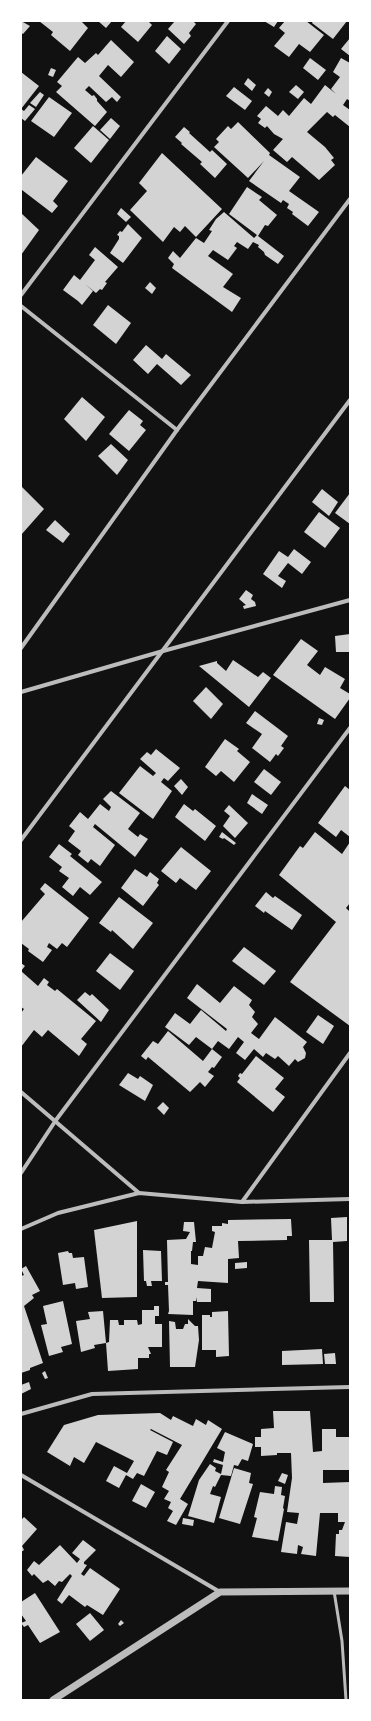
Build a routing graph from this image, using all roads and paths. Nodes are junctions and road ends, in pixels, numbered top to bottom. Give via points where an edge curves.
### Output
1 (228, 21) edge
2 (350, 199) edge
3 (21, 295) edge
4 (21, 306) edge
5 (350, 400) edge
6 (177, 430) junction
7 (350, 600) edge
8 (21, 648) edge
9 (163, 651) junction
10 (21, 692) edge
11 (350, 728) edge
12 (21, 840) edge
13 (350, 1053) edge
14 (21, 1092) edge
15 (56, 1120) junction
16 (21, 1173) edge
17 (139, 1193) junction
18 (350, 1199) edge
19 (242, 1202) junction
20 (21, 1229) edge
21 (350, 1387) edge
22 (21, 1414) edge
23 (21, 1475) edge
24 (334, 1591) junction
25 (350, 1591) edge
26 (220, 1592) junction
27 (53, 1700) edge
28 (346, 1700) edge

1 - 3 street
2 - 6 street
4 - 6 street
5 - 9 street
6 - 8 street
7 - 9 street
9 - 10 street
9 - 12 street
11 - 15 street
13 - 19 street
14 - 15 street
15 - 16 street
15 - 17 street
17 - 19 street
17 - 20 street via 58,1212
18 - 19 street
21 - 22 street via 92,1394
23 - 26 street
24 - 25 street
24 - 26 street
24 - 28 lane via 342,1641
26 - 27 street

